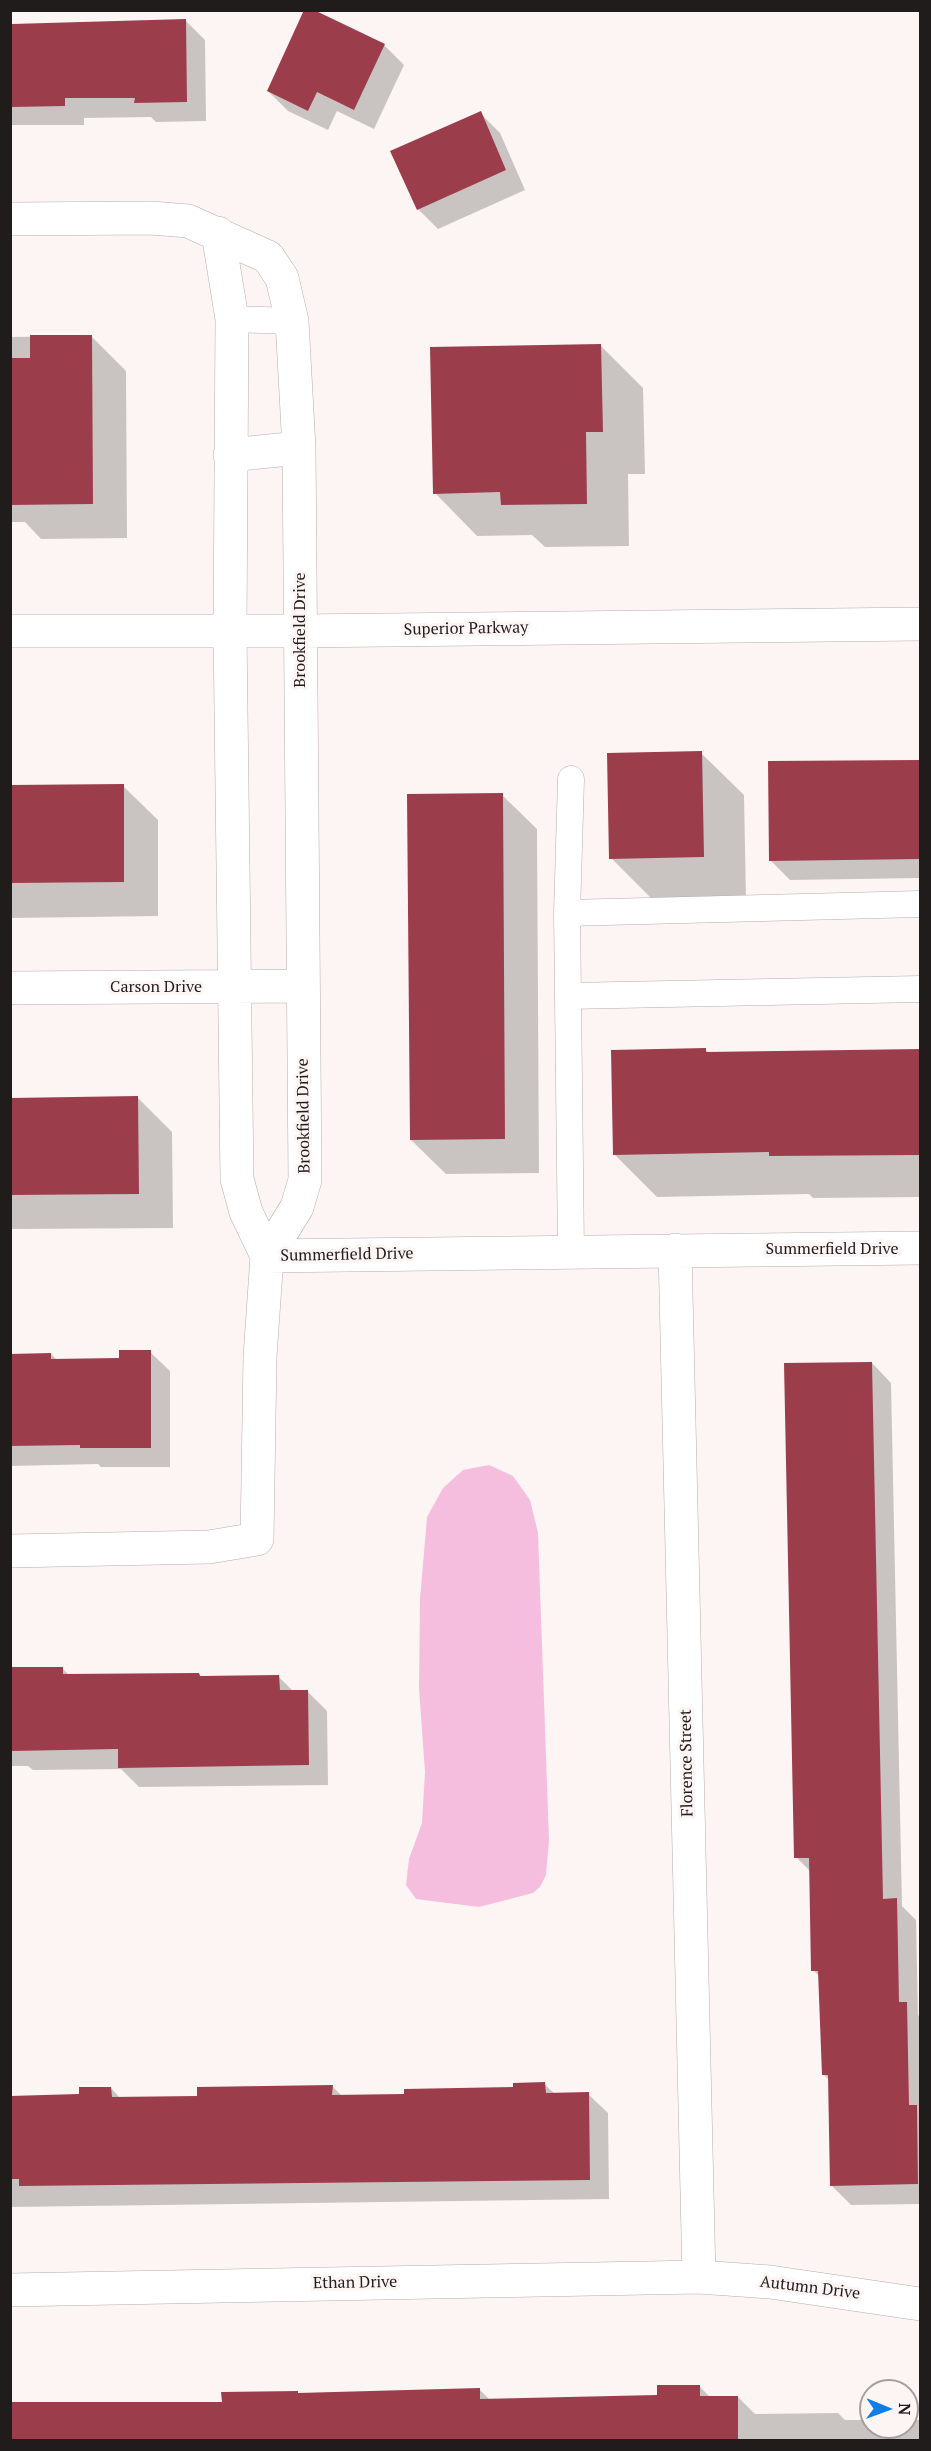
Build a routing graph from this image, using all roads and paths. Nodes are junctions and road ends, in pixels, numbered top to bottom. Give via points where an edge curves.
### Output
1 (10, 219) edge
2 (218, 233) junction
3 (232, 319) junction
4 (292, 321) junction
5 (299, 448) junction
6 (230, 455) junction
7 (921, 624) edge
8 (230, 630) junction
9 (10, 631) edge
10 (300, 631) junction
11 (571, 779) dead end
12 (921, 904) edge
13 (567, 913) junction
14 (302, 986) junction
15 (235, 987) junction
16 (10, 988) edge
17 (921, 989) edge
18 (568, 996) junction
19 (921, 1248) edge
20 (675, 1250) junction
21 (572, 1251) junction
22 (267, 1256) junction
23 (10, 1551) edge
24 (699, 2277) junction
25 (10, 2290) edge
26 (921, 2304) edge

1 - 2 street, Brookfield Drive via 151,218 188,221
2 - 3 street
2 - 4 street, Brookfield Drive via 268,257 282,278
3 - 4 lane
3 - 6 street
4 - 5 street, Brookfield Drive
5 - 6 street
5 - 10 street, Brookfield Drive
6 - 8 street
7 - 10 street, Superior Parkway
8 - 9 street, Superior Parkway
8 - 10 street, Superior Parkway
8 - 15 street
10 - 14 street, Brookfield Drive
11 - 13 lane
12 - 13 lane
13 - 18 lane
14 - 15 street, Carson Drive
14 - 22 street, Brookfield Drive via 305,1180 297,1207
15 - 16 street, Carson Drive
15 - 22 street via 237,1179 246,1212
17 - 18 lane
18 - 21 lane
19 - 20 street, Summerfield Drive
20 - 21 street, Summerfield Drive
20 - 24 street, Florence Street
21 - 22 street, Summerfield Drive
22 - 23 street, Summerfield Drive via 260,1357 257,1539 209,1547
24 - 25 street, Ethan Drive
24 - 26 street, Autumn Drive via 770,2282

